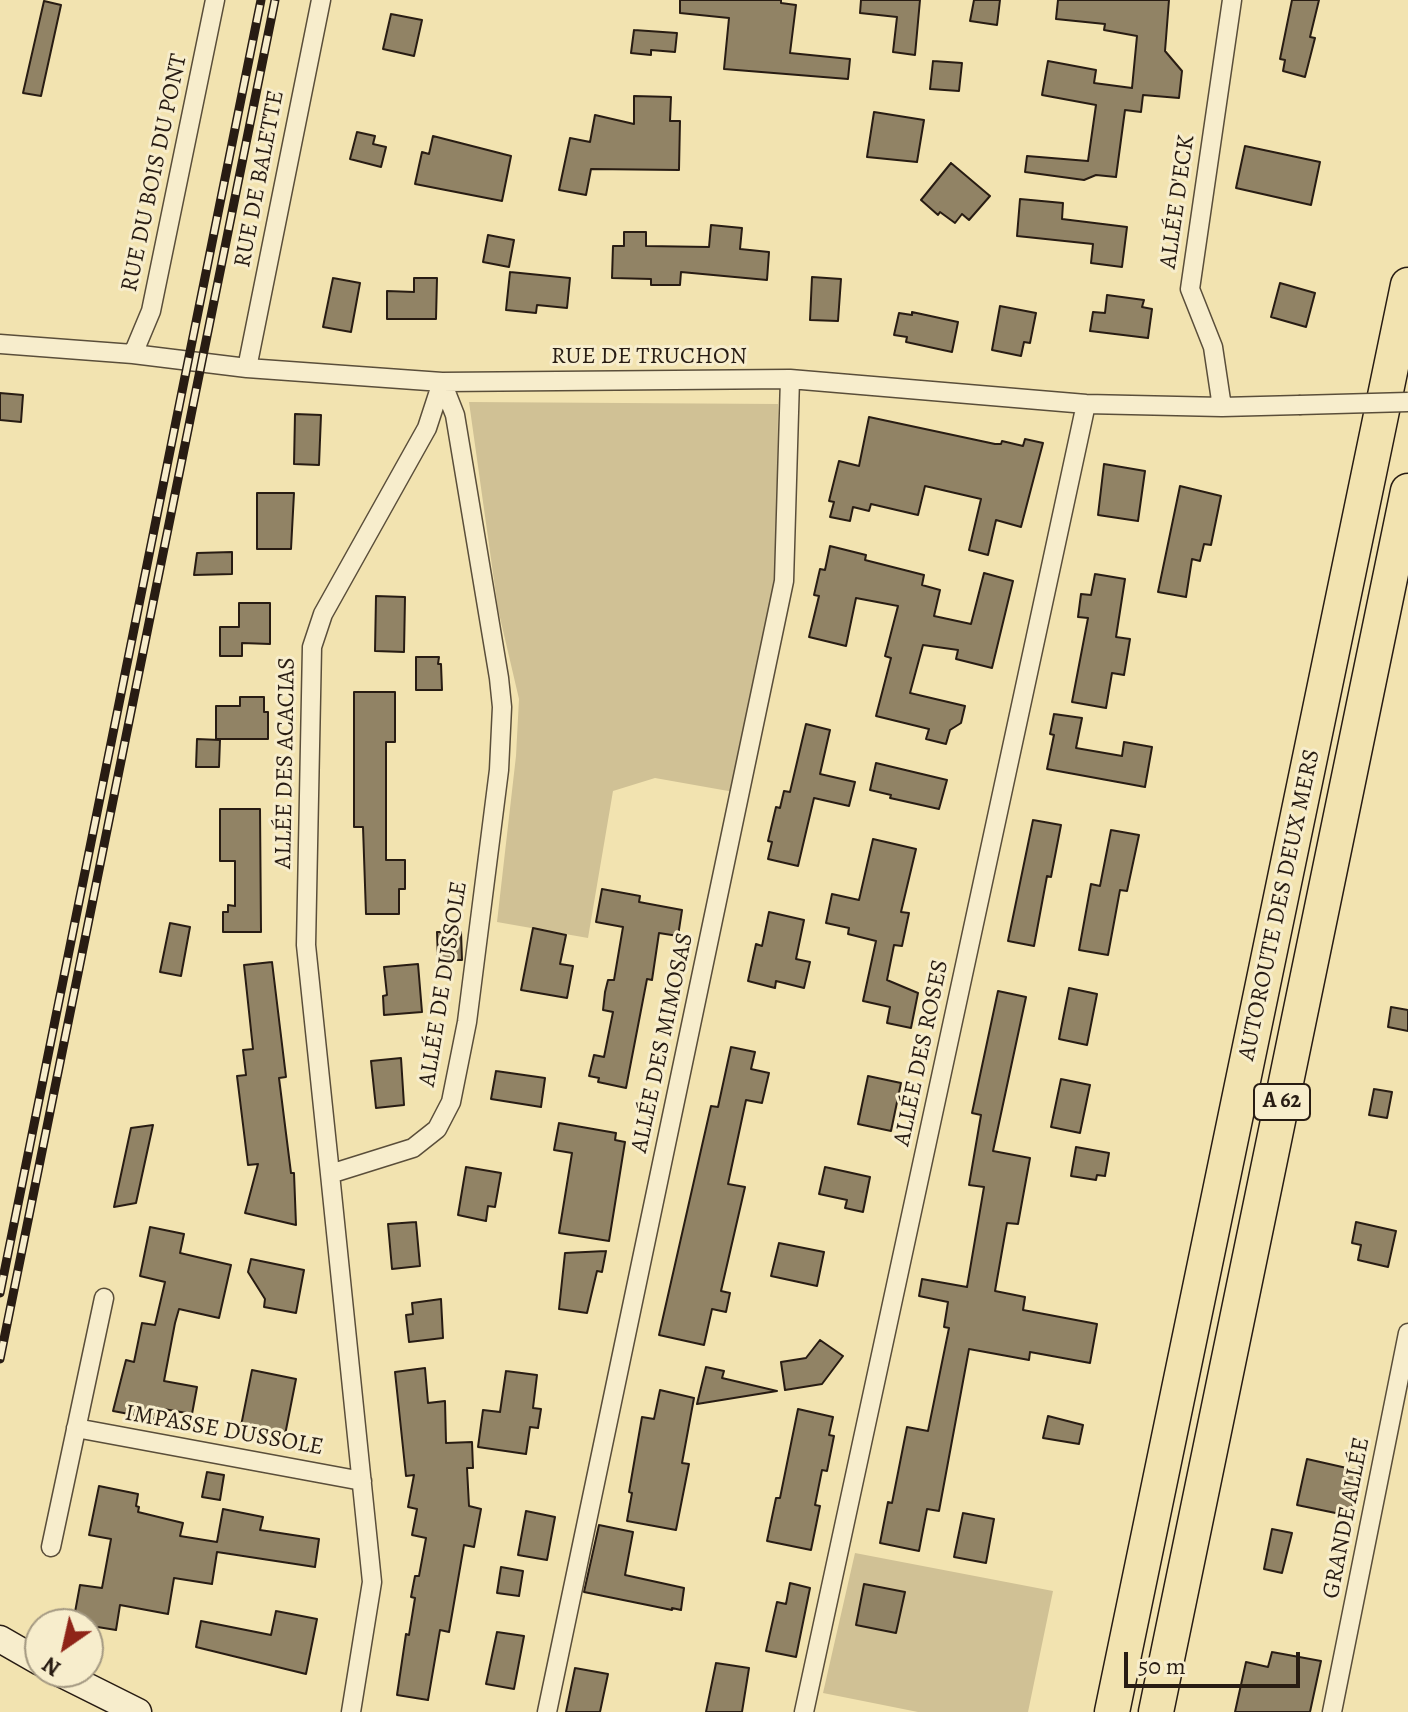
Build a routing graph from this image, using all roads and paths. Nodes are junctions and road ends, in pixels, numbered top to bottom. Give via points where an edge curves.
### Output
1 (215, 0) edge
2 (321, 0) edge
3 (1232, 0) edge
4 (1408, 285) edge
5 (0, 344) edge
6 (133, 354) junction
7 (247, 368) junction
8 (790, 379) junction
9 (442, 382) junction
10 (1408, 402) edge
11 (1086, 404) junction
12 (1222, 407) junction
13 (1408, 491) edge
14 (330, 1174) junction
15 (104, 1298) dead end
16 (1408, 1333) edge
17 (76, 1428) junction
18 (362, 1481) junction
19 (51, 1547) dead end
20 (0, 1639) edge
21 (24, 1653) edge
22 (90, 1688) edge
23 (138, 1712) edge
24 (351, 1712) edge
25 (547, 1712) edge
26 (804, 1712) edge
27 (1112, 1712) edge
28 (1156, 1712) edge
29 (1332, 1712) edge

1 - 6 street, RUE DU BOIS DU PONT via 151,311
2 - 7 street, RUE DE BALETTE
3 - 12 street, ALLÉE D'ECK via 1190,289 1213,347
4 - 27 highway, AUTOROUTE DES DEUX MERS / A 62
5 - 6 street, RUE DE TRUCHON
6 - 7 street, RUE DE TRUCHON
7 - 9 street, RUE DE TRUCHON
8 - 9 street, RUE DE TRUCHON
8 - 11 street, RUE DE TRUCHON
8 - 25 street, ALLÉE DES MIMOSAS via 784,581
9 - 14 street, ALLÉE DES ACACIAS via 427,428 323,614 312,647 306,945
9 - 14 street, ALLÉE DE DUSSOLE via 455,415 502,707 467,1022 451,1102 437,1129 413,1148
10 - 12 street, RUE DE TRUCHON, bridge
11 - 12 street, RUE DE TRUCHON
11 - 26 street, ALLÉE DES ROSES
13 - 28 highway, AUTOROUTE DES DEUX MERS / A 62
14 - 18 street
15 - 17 street
16 - 29 street, GRANDE ALLÉE
17 - 18 street, IMPASSE DUSSOLE
17 - 19 street
18 - 24 street via 372,1582
20 - 21 street
22 - 23 street

